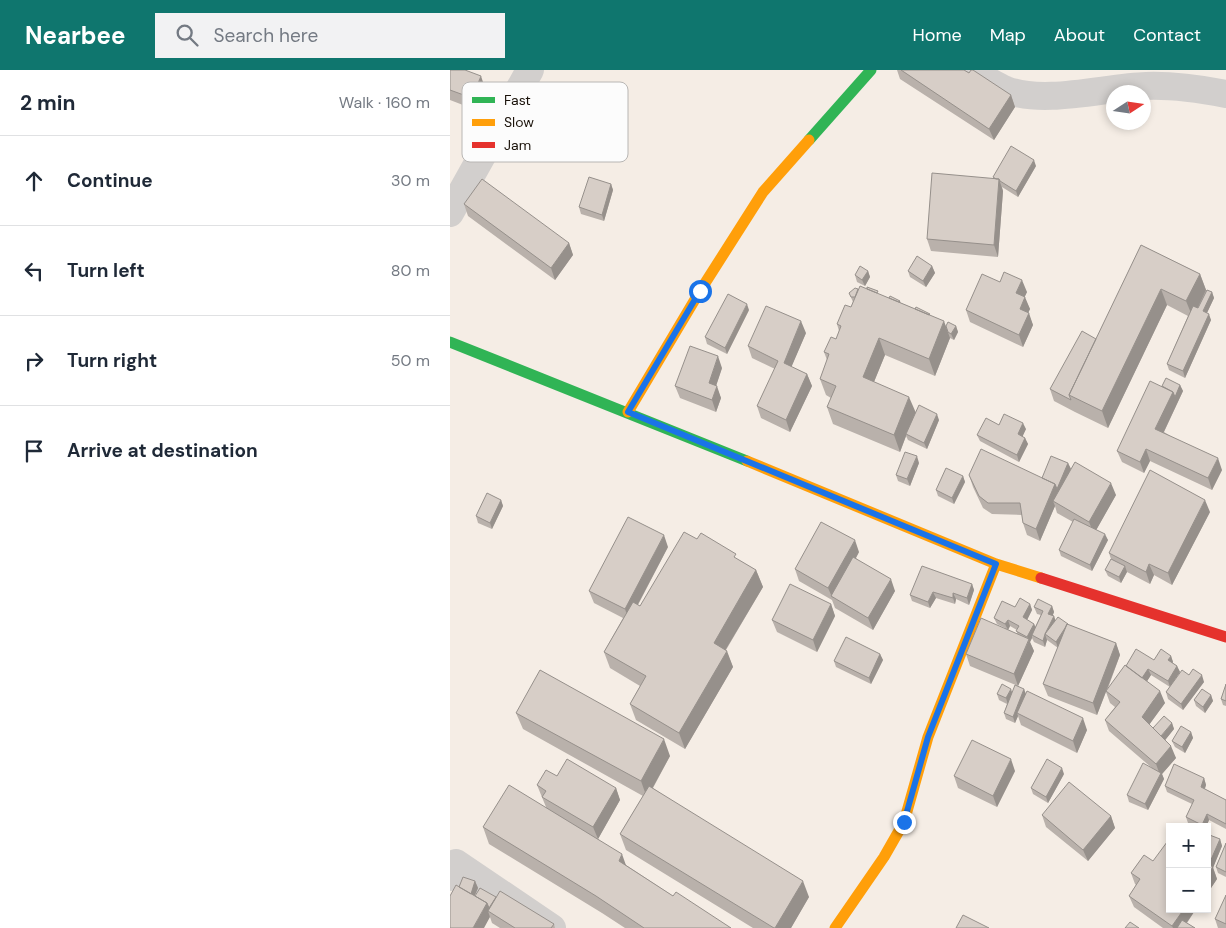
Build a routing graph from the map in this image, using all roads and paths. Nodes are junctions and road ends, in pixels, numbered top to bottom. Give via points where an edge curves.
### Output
1 (530, 70) edge
2 (871, 70) edge
3 (969, 70) edge
4 (523, 82) edge
5 (1226, 94) edge
6 (479, 162) edge
7 (450, 213) edge
8 (450, 342) edge
9 (628, 412) junction
10 (996, 564) junction
11 (1226, 636) edge
12 (450, 877) edge
13 (552, 928) edge
14 (835, 928) edge

1 - 4 street
2 - 9 street via 763,192
3 - 5 street via 1007,90 1024,94 1147,86 1197,88
6 - 7 street
8 - 9 street
9 - 10 street
10 - 11 street
10 - 14 street via 928,737 904,822
12 - 13 street via 456,863

